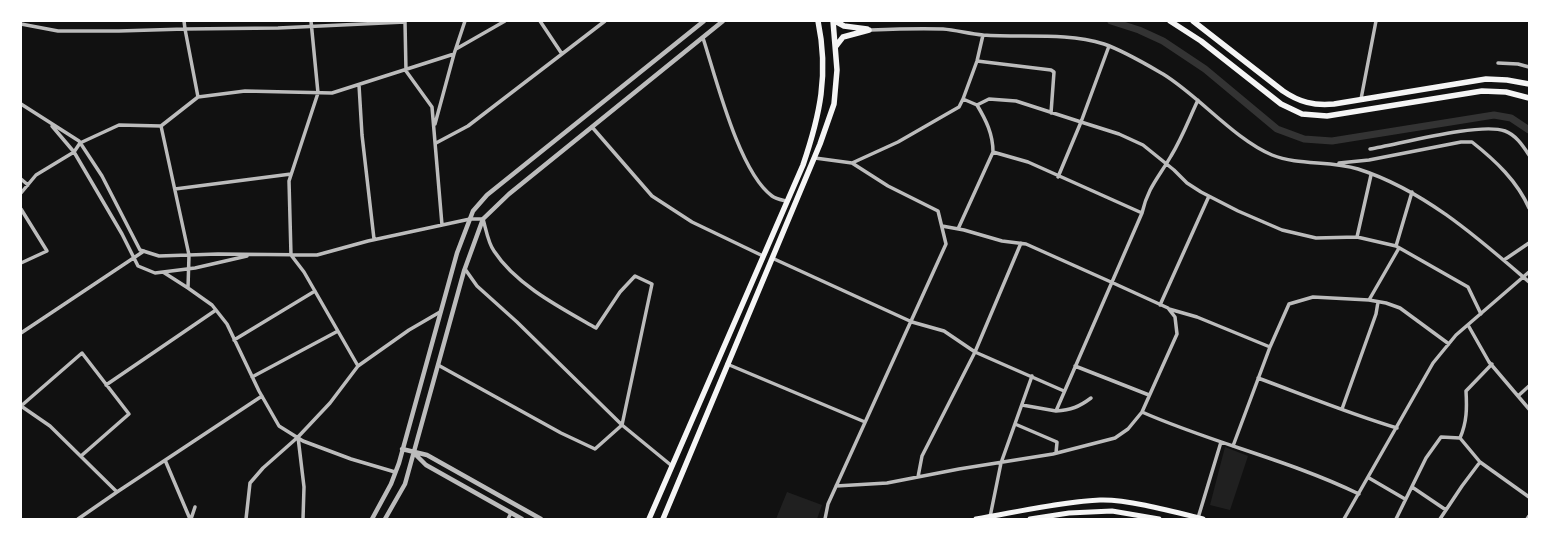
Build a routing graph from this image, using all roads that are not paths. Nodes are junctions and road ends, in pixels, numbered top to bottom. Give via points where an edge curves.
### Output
1 (184, 21) edge
2 (311, 21) edge
3 (465, 21) edge
4 (505, 21) edge
5 (540, 21) edge
6 (605, 21) edge
7 (724, 21) edge
8 (818, 21) edge
9 (834, 21) edge
10 (1170, 21) edge
11 (1193, 21) edge
12 (1376, 21) edge
13 (405, 22) edge
14 (701, 22) edge
15 (21, 24) edge
16 (311, 26) junction
17 (185, 29) junction
18 (869, 30) junction
19 (983, 35) junction
20 (703, 38) junction
21 (836, 46) junction
22 (1109, 46) junction
23 (456, 49) junction
24 (454, 54) junction
25 (562, 54) junction
26 (977, 61) junction
27 (1498, 63) dead end
28 (1529, 67) edge
29 (406, 71) junction
30 (1529, 84) edge
31 (359, 85) junction
32 (318, 93) junction
33 (198, 97) junction
34 (1529, 98) edge
35 (963, 99) junction
36 (1361, 99) junction
37 (1198, 100) junction
38 (21, 104) edge
39 (977, 105) junction
40 (1051, 113) junction
41 (1081, 122) junction
42 (50, 123) junction
43 (162, 126) junction
44 (434, 127) junction
45 (592, 127) junction
46 (80, 143) junction
47 (436, 143) junction
48 (1370, 150) dead end
49 (74, 152) junction
50 (993, 152) junction
51 (1529, 155) edge
52 (815, 158) junction
53 (852, 163) junction
54 (1165, 164) junction
55 (1336, 164) junction
56 (291, 174) junction
57 (1371, 175) junction
58 (1058, 177) junction
59 (21, 178) edge
60 (28, 185) junction
61 (176, 189) junction
62 (1412, 192) junction
63 (21, 193) edge
64 (1209, 196) junction
65 (786, 201) junction
66 (21, 208) edge
67 (1529, 208) edge
68 (1142, 213) junction
69 (470, 219) junction
70 (483, 219) junction
71 (442, 225) junction
72 (942, 226) junction
73 (958, 229) junction
74 (1357, 238) junction
75 (374, 239) junction
76 (1021, 243) junction
77 (1529, 243) edge
78 (1398, 247) junction
79 (144, 251) junction
80 (189, 255) junction
81 (254, 255) junction
82 (291, 255) junction
83 (763, 256) junction
84 (772, 258) junction
85 (135, 259) junction
86 (1504, 260) junction
87 (21, 263) edge
88 (465, 268) junction
89 (189, 269) junction
90 (162, 272) junction
91 (1529, 272) edge
92 (1523, 276) junction
93 (1111, 282) junction
94 (1529, 282) edge
95 (188, 288) junction
96 (315, 291) junction
97 (1369, 300) junction
98 (1378, 302) junction
99 (1160, 305) junction
100 (1168, 308) junction
101 (216, 310) junction
102 (440, 312) junction
103 (1482, 314) junction
104 (912, 322) junction
105 (1468, 326) junction
106 (338, 331) junction
107 (21, 333) edge
108 (234, 340) junction
109 (1449, 344) junction
110 (1270, 347) junction
111 (975, 352) junction
112 (727, 364) junction
113 (1492, 364) junction
114 (438, 365) junction
115 (358, 366) junction
116 (1075, 366) junction
117 (1032, 376) junction
118 (252, 377) junction
119 (1258, 378) junction
120 (106, 385) junction
121 (1529, 386) edge
122 (1064, 391) junction
123 (1149, 395) junction
124 (262, 396) junction
125 (1518, 396) junction
126 (1091, 398) dead end
127 (1022, 405) junction
128 (21, 406) edge
129 (1529, 408) edge
130 (1342, 409) junction
131 (1056, 411) junction
132 (1142, 412) junction
133 (865, 422) junction
134 (1015, 424) junction
135 (622, 425) junction
136 (1396, 428) junction
137 (298, 438) junction
138 (1460, 438) junction
139 (1221, 442) junction
140 (1233, 446) junction
141 (402, 450) junction
142 (413, 452) junction
143 (1056, 453) junction
144 (81, 456) junction
145 (165, 460) junction
146 (1480, 462) junction
147 (1001, 463) junction
148 (672, 466) junction
149 (395, 472) junction
150 (918, 477) junction
151 (1369, 478) junction
152 (836, 486) junction
153 (1412, 487) junction
154 (117, 492) junction
155 (1359, 494) junction
156 (1529, 497) edge
157 (1405, 498) junction
158 (195, 507) dead end
159 (1446, 510) junction
160 (511, 513) junction
161 (1529, 516) edge
162 (990, 517) junction
163 (1200, 518) edge
164 (78, 519) edge
165 (190, 519) edge
166 (246, 519) edge
167 (303, 519) edge
168 (372, 519) edge
169 (385, 519) edge
170 (508, 519) edge
171 (522, 519) edge
172 (541, 519) edge
173 (649, 519) edge
174 (663, 519) edge
175 (825, 519) edge
176 (976, 519) edge
177 (1030, 519) edge
178 (1159, 519) edge
179 (1344, 519) edge
180 (1396, 519) edge
181 (1440, 519) edge
182 (1528, 519) edge

1 - 17 street
2 - 16 street
3 - 23 street
4 - 23 street
5 - 25 street
6 - 25 street
7 - 20 street
8 - 65 main road via 824,72 822,102 803,165
9 - 18 main road via 844,26
9 - 21 main road
10 - 34 main road via 1201,41 1271,96 1291,110 1302,114 1327,116 1482,91 1506,92
11 - 36 main road via 1276,86 1298,100 1324,105
12 - 36 street
13 - 16 street
13 - 29 street
14 - 69 street via 488,195 473,211
15 - 17 street via 58,30
16 - 17 street
16 - 32 street
17 - 33 street
18 - 19 street via 944,30
18 - 21 main road via 843,37
19 - 22 street via 1076,38
19 - 26 street
20 - 45 street
20 - 65 street via 744,159 759,184 773,197
21 - 52 main road via 834,104
22 - 37 street via 1129,54 1165,75
22 - 41 street
23 - 24 street
24 - 29 street
24 - 44 street
25 - 47 street via 468,126
26 - 35 street
26 - 40 street via 1054,72
27 - 28 street
29 - 31 street
29 - 44 street via 432,107
30 - 36 main road via 1486,79
31 - 32 street via 332,93
31 - 75 street
32 - 33 street via 245,91
32 - 56 street
33 - 43 street
35 - 39 street
35 - 53 street via 959,107 898,142
37 - 54 street
37 - 55 street via 1250,142 1271,155 1293,162
38 - 42 street
39 - 40 street via 989,99 1002,99
39 - 50 street via 993,140
40 - 41 street
41 - 54 street via 1143,145
41 - 58 street
42 - 46 street
42 - 49 street
43 - 46 street via 119,125
43 - 61 street
44 - 47 street
45 - 70 street via 509,194
45 - 83 street via 652,196 692,222
46 - 49 street
46 - 79 street via 102,176 140,250
47 - 71 street
48 - 51 street via 1484,128 1507,132 1514,136
49 - 60 street via 36,176
49 - 85 street
50 - 58 street via 1028,162
50 - 73 street
52 - 53 street
52 - 84 main road
53 - 72 street via 888,186 938,211
54 - 64 street via 1187,183
54 - 68 street via 1156,178
55 - 57 street
55 - 67 street via 1472,142 1514,180
56 - 61 street
56 - 82 street
57 - 62 street
57 - 74 street
58 - 68 street
59 - 60 street
60 - 63 street
61 - 80 street
62 - 78 street
62 - 86 street via 1445,213
64 - 74 street via 1282,230 1316,238
64 - 99 street
65 - 83 main road
66 - 87 street via 47,251
68 - 93 street
69 - 70 street
69 - 71 street
69 - 102 street via 456,253
70 - 88 street
70 - 135 street via 493,250 510,272 556,305 596,328 620,292 635,276 652,284
71 - 75 street
72 - 73 street
72 - 104 street via 946,244
73 - 76 street via 1002,241
74 - 78 street
75 - 82 street via 317,255
76 - 93 street
76 - 111 street
77 - 86 street
78 - 97 street
78 - 103 street via 1468,287
79 - 80 street via 159,256
79 - 85 street
80 - 81 street
80 - 89 street
81 - 82 street
81 - 89 street
82 - 96 street
83 - 148 main road
84 - 104 street
84 - 112 main road
85 - 90 street via 138,266 155,273
85 - 107 street
86 - 92 street
88 - 114 street
88 - 135 street via 477,286
89 - 90 street
89 - 95 street
90 - 95 street
91 - 92 street
92 - 94 street
92 - 103 street
93 - 99 street
93 - 116 street
95 - 101 street
96 - 106 street
96 - 108 street
97 - 98 street
97 - 110 street via 1313,297 1289,304
98 - 109 street via 1400,308
98 - 130 street
99 - 100 street
100 - 110 street
100 - 123 street via 1175,317 1177,334
101 - 108 street via 227,324
101 - 120 street
102 - 115 street via 409,330
102 - 141 street
103 - 105 street
104 - 111 street via 944,330
104 - 133 street
105 - 109 street
105 - 113 street
106 - 115 street
106 - 118 street
108 - 118 street
109 - 136 street via 1433,363
110 - 119 street
111 - 117 street
111 - 150 street via 922,456
112 - 133 street
112 - 174 main road
113 - 125 street
113 - 138 street via 1466,391 1465,428
114 - 135 street via 595,449
114 - 142 street
115 - 137 street via 330,403
116 - 122 street
116 - 123 street
117 - 122 street
117 - 127 street
118 - 124 street
119 - 130 street
119 - 140 street
120 - 128 street via 82,353
120 - 144 street via 129,414
121 - 125 street
122 - 131 street
123 - 132 street
124 - 137 street via 279,426
124 - 145 street
125 - 129 street
126 - 131 street via 1071,410
127 - 131 street
127 - 134 street
128 - 144 street via 50,426
130 - 136 street
132 - 139 street
132 - 143 street via 1128,429 1115,438
133 - 152 street
134 - 143 street via 1057,442
134 - 147 street
135 - 148 street
136 - 151 street
137 - 149 street via 351,459
137 - 166 street via 263,468 250,483
137 - 167 street via 304,487
138 - 146 street
138 - 153 street via 1441,437 1426,458
139 - 140 street
139 - 163 street
140 - 155 street via 1330,480
141 - 142 street
141 - 149 street
142 - 160 street via 426,465
142 - 169 street via 405,484
142 - 172 street via 427,455
143 - 147 street
144 - 154 street
145 - 154 street
145 - 165 street
146 - 156 street
146 - 159 street
147 - 150 street
147 - 162 street
148 - 173 main road
149 - 168 street
150 - 152 street via 886,483
151 - 155 street
151 - 157 street
152 - 175 street
153 - 157 street
153 - 159 street
154 - 164 street
155 - 179 street
157 - 180 street
158 - 165 street
159 - 181 street
160 - 170 street
160 - 171 street
161 - 182 street
162 - 163 main road via 1102,500 1135,504
162 - 176 main road
177 - 178 main road via 1069,512 1112,511

